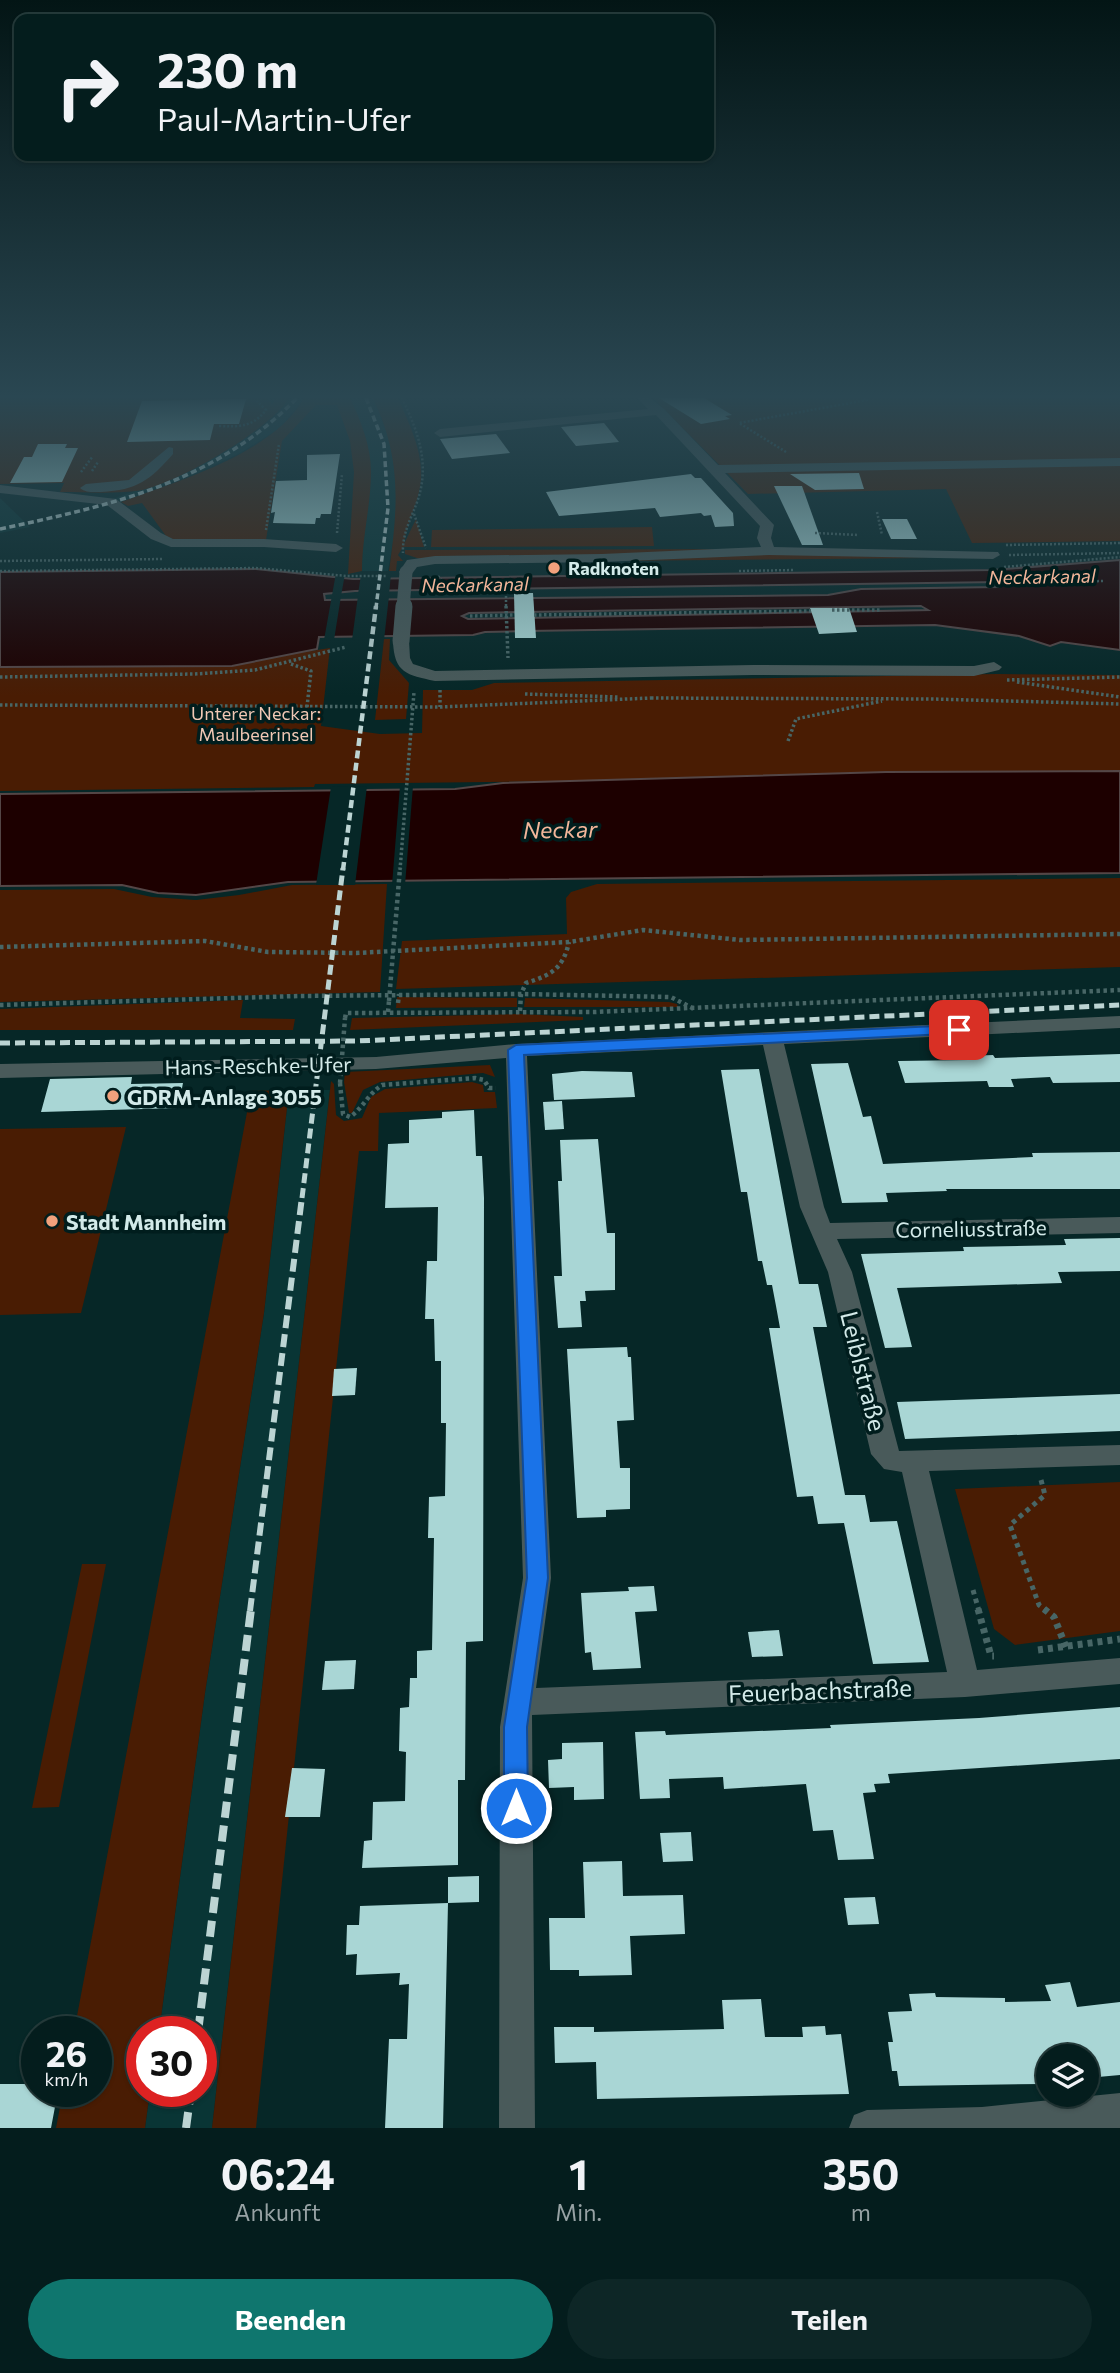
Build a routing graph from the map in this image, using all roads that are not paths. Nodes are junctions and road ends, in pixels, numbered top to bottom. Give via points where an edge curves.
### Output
1 (71, 497) edge
2 (741, 497) edge
3 (336, 543) road end
4 (766, 545) junction
5 (996, 561) road end
6 (994, 667) dead end
7 (1120, 1022) edge
8 (772, 1038) junction
9 (516, 1050) junction
10 (0, 1071) edge
11 (1120, 1225) edge
12 (822, 1231) junction
13 (1120, 1455) edge
14 (913, 1461) junction
15 (1120, 1671) edge
16 (965, 1684) junction
17 (519, 1702) junction
18 (1112, 2118) edge
19 (982, 2126) edge
20 (517, 2128) edge
21 (867, 2128) edge

1 - 3 street via 111,502 171,543
2 - 4 street via 767,525
4 - 5 street
4 - 6 street, bridge via 615,558 412,563 406,572 400,659 406,668 435,676 509,677 753,670 974,671
7 - 8 street, Hans-Reschke-Ufer
8 - 9 street, Hans-Reschke-Ufer
8 - 12 street, Leiblstraße via 812,1207
9 - 10 street, Hans-Reschke-Ufer via 403,1062
9 - 17 street via 537,1578
11 - 12 street, Corneliusstraße
12 - 14 street, Leiblstraße via 840,1272 884,1454 893,1462
13 - 14 street
14 - 16 street
15 - 16 street, Feuerbachstraße
16 - 17 street, Feuerbachstraße
17 - 20 street via 515,1727
18 - 19 street
19 - 21 street

